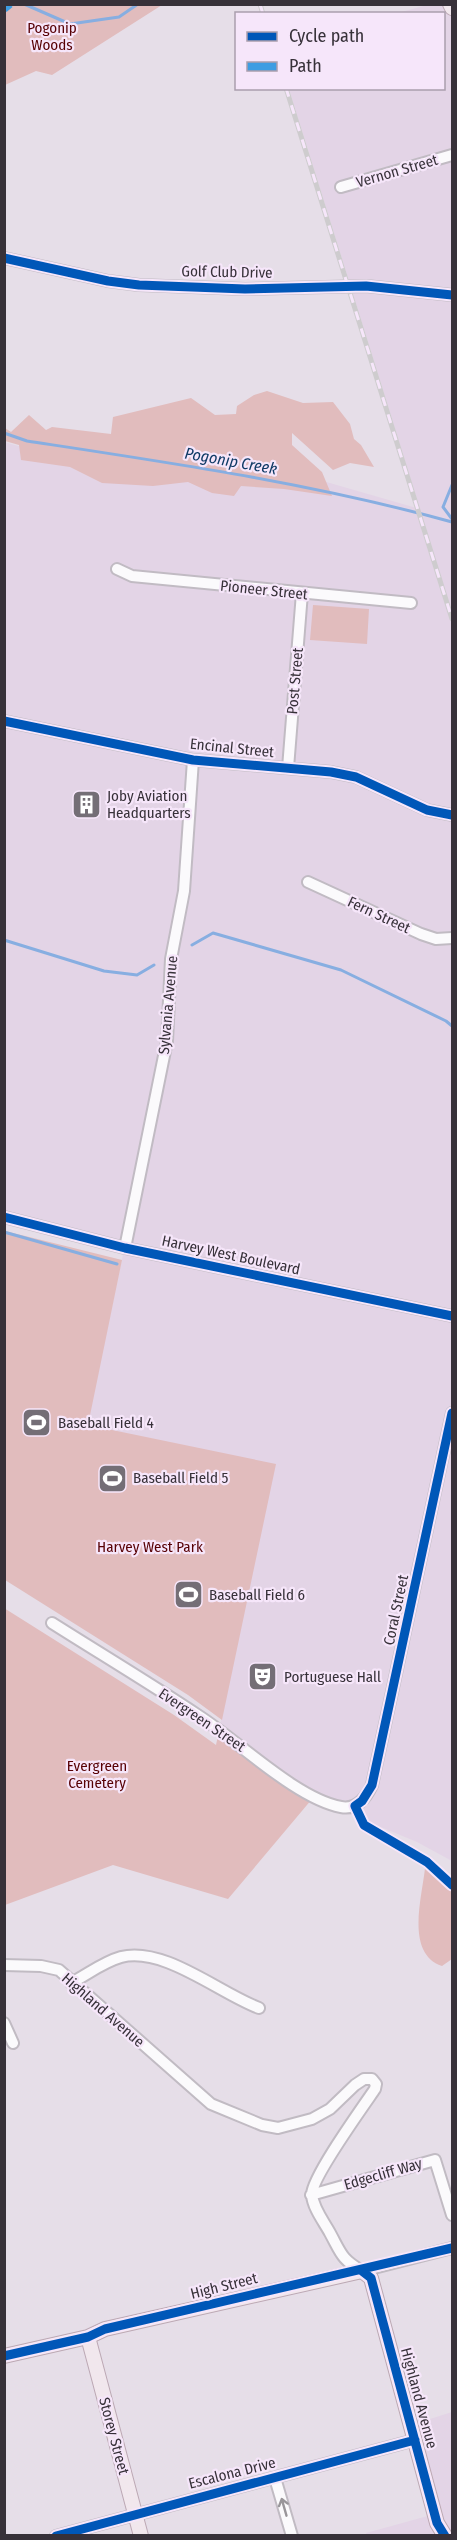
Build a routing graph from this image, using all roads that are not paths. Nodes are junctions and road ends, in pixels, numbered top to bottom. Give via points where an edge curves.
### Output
1 (453, 155) edge
2 (341, 188) dead end
3 (4, 258) edge
4 (453, 295) edge
5 (117, 569) dead end
6 (302, 593) junction
7 (411, 603) dead end
8 (4, 721) edge
9 (193, 760) junction
10 (288, 768) junction
11 (453, 815) edge
12 (308, 882) dead end
13 (453, 938) edge
14 (4, 1217) edge
15 (125, 1248) junction
16 (453, 1310) edge
17 (431, 1312) junction
18 (453, 1316) edge
19 (453, 1413) edge
20 (52, 1623) dead end
21 (355, 1806) joint
22 (4, 1965) edge
23 (71, 1983) junction
24 (259, 2008) dead end
25 (4, 2023) edge
26 (13, 2043) dead end
27 (311, 2195) junction
28 (453, 2215) edge
29 (453, 2248) edge
30 (362, 2271) junction
31 (88, 2337) junction
32 (4, 2356) edge
33 (415, 2440) junction
34 (275, 2478) junction
35 (135, 2513) junction
36 (56, 2535) edge
37 (141, 2535) edge
38 (292, 2535) edge
39 (445, 2535) edge

1 - 2 street, Vernon Street
3 - 4 street, Golf Club Drive via 139,285 245,289 366,286
5 - 6 street, Pioneer Street via 132,576
6 - 7 street, Pioneer Street
6 - 10 street, Post Street
8 - 9 street, Encinal Street
9 - 10 street, Encinal Street
9 - 15 street, Sylvania Avenue via 184,891 171,959 167,1041
10 - 11 street, Encinal Street via 357,777 427,810
12 - 13 street, Fern Street via 421,934 436,939
14 - 15 street, Harvey West Boulevard
15 - 17 street, Harvey West Boulevard
16 - 17 street
17 - 18 street, Harvey West Boulevard
19 - 21 street, Coral Street via 372,1785
20 - 21 street, Evergreen Street via 201,1717 288,1782 324,1802 343,1808
22 - 23 street, Highland Avenue via 41,1966 59,1971
23 - 24 street via 105,1962 139,1955 177,1967
23 - 27 street, Highland Avenue via 211,2104 262,2125 278,2128 312,2119 330,2109 364,2079 372,2079 375,2089 351,2122
25 - 26 street
27 - 28 street, Edgecliff Way via 435,2160
27 - 30 street, Highland Avenue via 346,2261
29 - 30 street, High Street
30 - 31 main road, High Street via 105,2329
30 - 33 main road, Highland Avenue via 371,2278
31 - 32 main road, High Street
31 - 35 main road, Storey Street
33 - 34 street, Escalona Drive
33 - 39 main road, Highland Avenue via 437,2523
34 - 35 street, Escalona Drive
38 -> 34 street
35 - 36 street, Escalona Drive
35 - 37 main road, Storey Street

